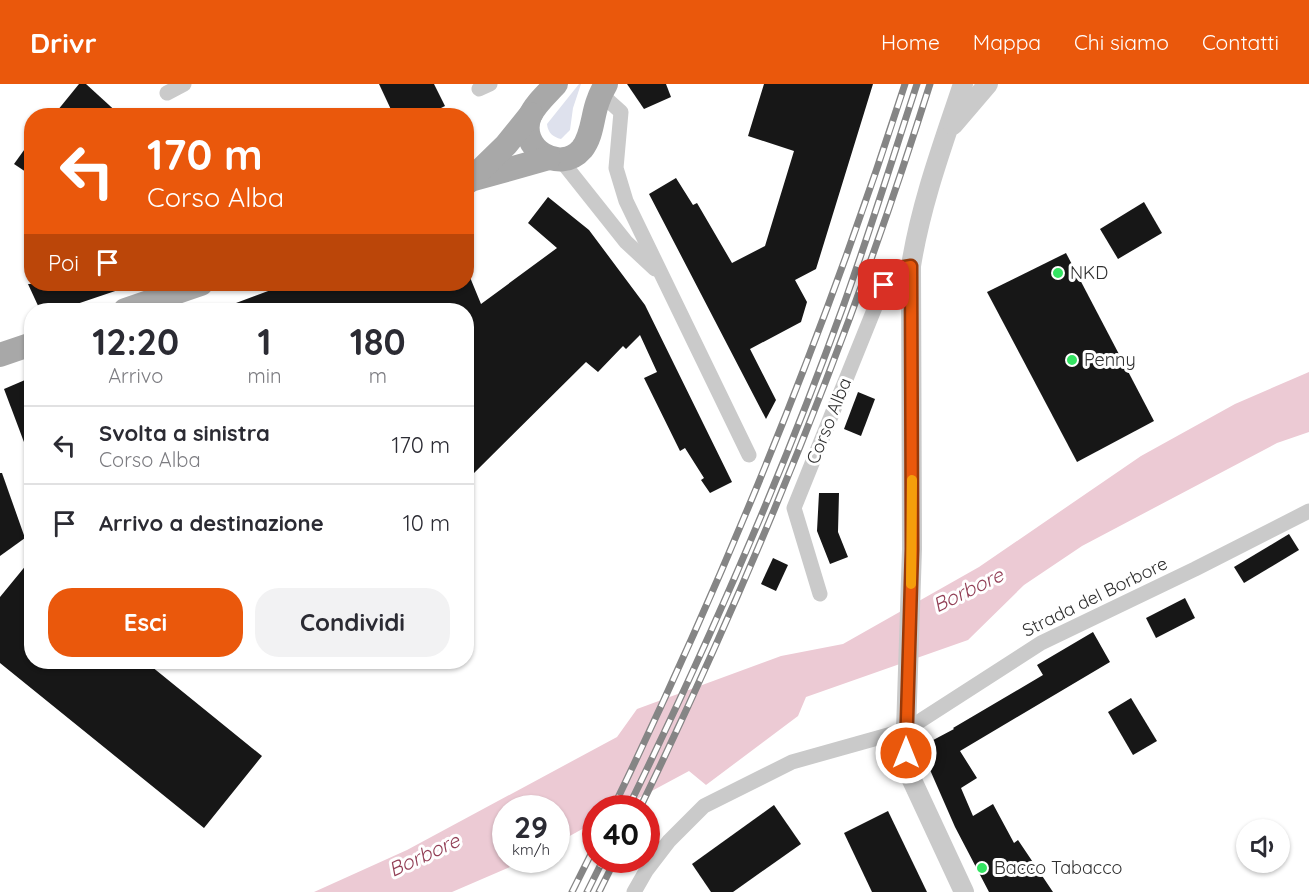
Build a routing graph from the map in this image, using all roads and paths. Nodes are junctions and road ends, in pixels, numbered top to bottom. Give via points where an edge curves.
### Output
1 (184, 84) edge
2 (556, 84) edge
3 (963, 84) edge
4 (988, 84) edge
5 (603, 89) edge
6 (167, 93) dead end
7 (531, 114) junction
8 (591, 130) junction
9 (948, 131) junction
10 (618, 137) junction
11 (554, 159) junction
12 (474, 175) edge
13 (474, 180) edge
14 (911, 266) junction
15 (664, 278) junction
16 (181, 291) edge
17 (145, 303) edge
18 (24, 347) edge
19 (0, 355) edge
20 (749, 455) dead end
21 (1309, 511) edge
22 (820, 594) dead end
23 (906, 730) junction
24 (634, 892) edge
25 (964, 892) edge

1 - 6 street
2 - 7 main road
3 - 9 street
4 - 9 street
5 - 8 main road
5 - 10 street via 621,112
7 - 11 main road via 527,124 532,145
7 - 12 main road
8 - 10 street
8 - 11 main road via 580,152
9 - 14 street via 927,190
10 - 15 street via 616,168 620,185
11 - 13 main road
11 - 15 street via 626,242
14 - 22 street, Corso Alba via 893,269 884,285 794,508
14 - 23 street via 912,549
15 - 20 street
16 - 17 main road
18 - 19 main road
21 - 23 street, Strada del Borbore via 1041,643
23 - 24 street, Strada del Borbore via 792,762 704,806 669,841
23 - 25 street via 910,778

